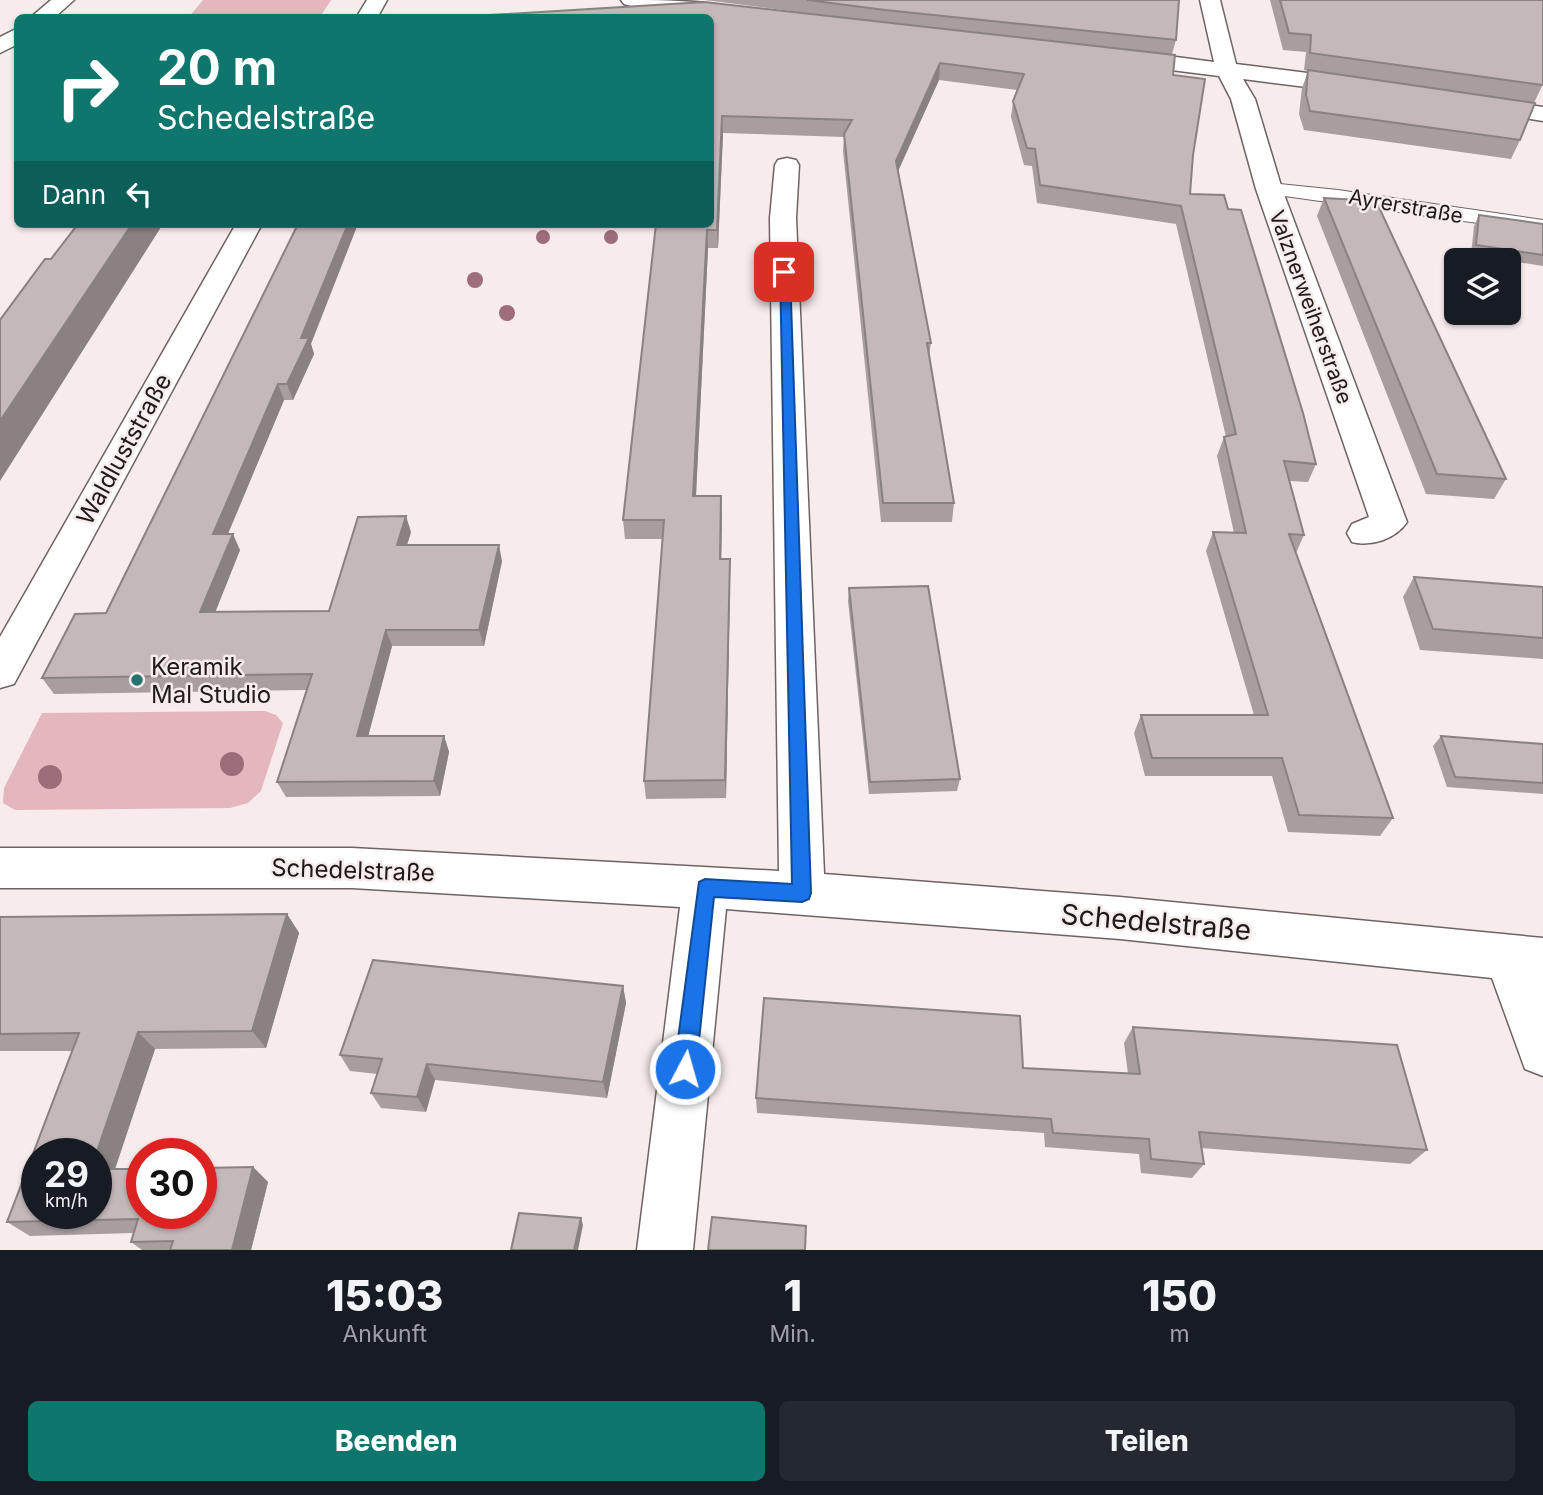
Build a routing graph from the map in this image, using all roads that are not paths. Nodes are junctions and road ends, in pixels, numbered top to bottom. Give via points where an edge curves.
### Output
1 (64, 0) edge
2 (631, 0) edge
3 (1210, 0) edge
4 (740, 13) edge
5 (45, 14) edge
6 (1103, 55) edge
7 (1226, 68) junction
8 (1370, 88) edge
9 (1463, 102) edge
10 (1543, 114) edge
11 (787, 165) dead end
12 (1269, 189) junction
13 (1543, 226) edge
14 (246, 228) edge
15 (1365, 533) dead end
16 (0, 673) edge
17 (0, 868) edge
18 (705, 888) junction
19 (802, 893) junction
20 (1526, 960) edge
21 (1543, 1051) edge
22 (665, 1250) edge

1 - 5 street
2 - 4 street
3 - 7 street, Valznerweiherstraße
6 - 7 street
7 - 8 street
7 - 12 street, Valznerweiherstraße via 1243,99
9 - 10 street
11 - 19 street via 783,218
12 - 13 lane, Ayrerstraße via 1323,192
12 - 15 street, Valznerweiherstraße via 1389,522
14 - 16 street, Waldluststraße
17 - 18 street, Schedelstraße via 352,868
18 - 19 street, Schedelstraße
18 - 22 street
19 - 20 street, Schedelstraße via 1120,918
20 - 21 street, Schedelstraße

